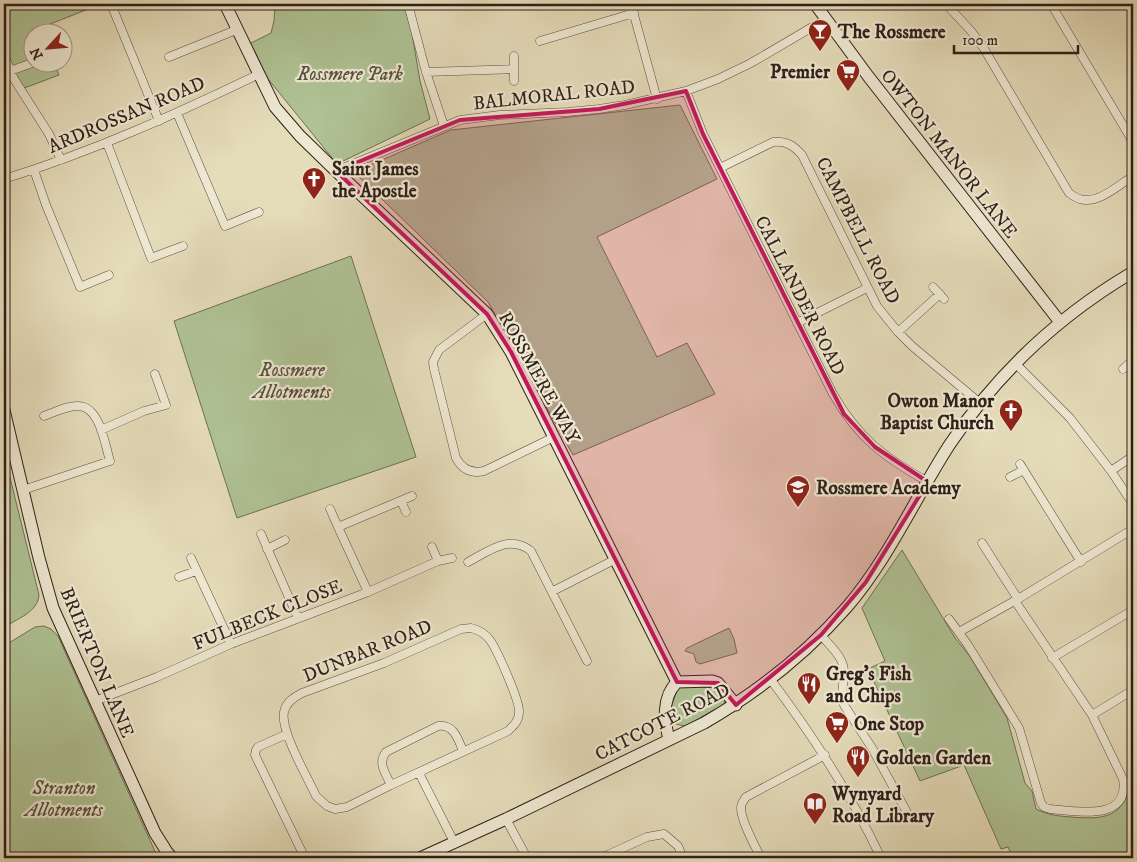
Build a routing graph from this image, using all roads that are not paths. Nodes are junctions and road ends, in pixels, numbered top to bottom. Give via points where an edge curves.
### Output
1 (111, 4) edge
2 (225, 4) edge
3 (408, 4) edge
4 (631, 4) edge
5 (815, 4) edge
6 (946, 4) edge
7 (1051, 4) edge
8 (634, 13) junction
9 (826, 19) junction
10 (236, 30) junction
11 (540, 41) dead end
12 (4, 55) edge
13 (514, 56) dead end
14 (169, 57) dead end
15 (22, 66) edge
16 (514, 69) junction
17 (10, 71) junction
18 (426, 72) junction
19 (258, 74) junction
20 (514, 81) dead end
21 (686, 91) junction
22 (657, 99) junction
23 (177, 113) junction
24 (159, 121) junction
25 (444, 126) junction
26 (1133, 142) edge
27 (107, 143) junction
28 (61, 160) junction
29 (720, 168) junction
30 (34, 170) junction
31 (336, 171) junction
32 (1133, 176) edge
33 (4, 179) edge
34 (259, 212) dead end
35 (183, 246) dead end
36 (1133, 272) edge
37 (109, 275) dead end
38 (934, 287) dead end
39 (867, 288) junction
40 (487, 314) junction
41 (1060, 322) junction
42 (797, 323) junction
43 (898, 332) junction
44 (1132, 363) edge
45 (1015, 364) junction
46 (1123, 368) dead end
47 (155, 374) dead end
48 (980, 403) junction
49 (4, 410) edge
50 (44, 416) dead end
51 (101, 430) junction
52 (554, 437) junction
53 (1133, 456) edge
54 (1111, 471) junction
55 (1010, 477) dead end
56 (928, 482) junction
57 (23, 490) junction
58 (412, 496) dead end
59 (401, 501) junction
60 (1133, 504) edge
61 (330, 509) dead end
62 (406, 512) dead end
63 (338, 527) junction
64 (1133, 529) edge
65 (261, 534) dead end
66 (285, 540) dead end
67 (982, 544) dead end
68 (432, 547) dead end
69 (267, 549) junction
70 (190, 558) dead end
71 (452, 558) dead end
72 (616, 559) junction
73 (438, 561) junction
74 (468, 562) dead end
75 (1081, 562) junction
76 (196, 571) junction
77 (179, 577) dead end
78 (553, 591) junction
79 (368, 592) junction
80 (1016, 600) junction
81 (1133, 610) edge
82 (298, 618) junction
83 (949, 620) dead end
84 (959, 632) junction
85 (822, 635) junction
86 (231, 644) junction
87 (1052, 658) junction
88 (587, 661) dead end
89 (771, 680) junction
90 (677, 682) junction
91 (1133, 690) edge
92 (95, 701) junction
93 (736, 705) junction
94 (1092, 715) junction
95 (287, 734) junction
96 (668, 740) junction
97 (463, 751) junction
98 (825, 755) junction
99 (419, 773) junction
100 (391, 785) junction
101 (910, 818) dead end
102 (506, 819) junction
103 (454, 842) junction
104 (172, 858) edge
105 (300, 858) edge
106 (420, 858) edge
107 (527, 858) edge
108 (601, 858) edge
109 (683, 858) edge
110 (761, 858) edge
111 (881, 858) edge

1 - 24 street
2 - 10 street, ROSSMERE WAY
3 - 18 street
4 - 8 street
5 - 9 street, OWTON MANOR LANE
6 - 32 street via 983,47 1069,193 1080,199 1097,198
7 - 26 street
8 - 11 street
8 - 22 street
9 - 21 street, BALMORAL ROAD via 751,64
9 - 41 street, OWTON MANOR LANE
10 - 14 street
10 - 19 street, ROSSMERE WAY
12 - 17 street
13 - 16 street
15 - 17 street
16 - 18 street
16 - 20 street
17 - 28 street via 49,134
18 - 25 street
19 - 23 street, ARDROSSAN ROAD
19 - 31 street, ROSSMERE WAY via 274,107
21 - 22 street, BALMORAL ROAD
21 - 29 street, CALLANDER ROAD
22 - 25 street, BALMORAL ROAD via 625,106 460,120
23 - 24 street, ARDROSSAN ROAD
23 - 34 street via 225,226
24 - 27 street, ARDROSSAN ROAD
25 - 31 street, BALMORAL ROAD
27 - 28 street, ARDROSSAN ROAD
27 - 35 street via 152,258
28 - 30 street, ARDROSSAN ROAD
29 - 39 street, CAMPBELL ROAD via 773,142 790,143 802,155
29 - 42 street, CALLANDER ROAD
30 - 33 street, ARDROSSAN ROAD
30 - 37 street via 80,287
31 - 40 street, ROSSMERE WAY
36 - 41 street, CATCOTE ROAD
38 - 43 street via 942,297
39 - 42 street
39 - 43 street, CAMPBELL ROAD
40 - 52 street, ROSSMERE WAY via 511,352
40 - 52 street via 439,350 433,362 458,463 467,471 484,472
41 - 45 street, CATCOTE ROAD
42 - 56 street, CALLANDER ROAD via 844,414 859,433 886,456
43 - 48 street, CAMPBELL ROAD
44 - 46 street
45 - 48 street, CATCOTE ROAD
45 - 54 street via 1070,418
47 - 51 street via 166,405
48 - 56 street, CATCOTE ROAD
49 - 57 street, BRIERTON LANE
50 - 51 street via 72,407 87,407
51 - 57 street via 110,461
52 - 72 street, ROSSMERE WAY
53 - 54 street
54 - 60 street
55 - 75 street via 1022,467
56 - 85 street, CATCOTE ROAD via 866,582
57 - 92 street, BRIERTON LANE via 53,608
58 - 59 street
59 - 62 street
59 - 63 street
61 - 63 street
63 - 79 street
64 - 75 street
65 - 69 street
66 - 69 street
67 - 80 street
68 - 73 street
69 - 82 street
70 - 76 street
71 - 73 street, FULBECK CLOSE
72 - 78 street
72 - 90 street, ROSSMERE WAY
73 - 79 street, FULBECK CLOSE
74 - 78 street via 507,543 522,545 531,551
75 - 80 street
76 - 77 street
76 - 86 street
78 - 88 street
79 - 82 street, FULBECK CLOSE
80 - 84 street
80 - 87 street
81 - 87 street
82 - 86 street, FULBECK CLOSE
83 - 84 street
84 - 94 street via 1019,728 1044,807 1096,812 1120,802 1123,779
85 - 89 street, CATCOTE ROAD
85 - 101 street via 842,661 844,705
86 - 92 street, FULBECK CLOSE
87 - 94 street
89 - 93 street, CATCOTE ROAD
89 - 98 street
90 - 93 street via 712,681 724,688
90 - 96 street via 672,687 665,713
91 - 94 street
92 - 104 street, BRIERTON LANE via 154,833
93 - 96 street, CATCOTE ROAD
95 - 97 street, DUNBAR ROAD via 284,711 294,697 461,629 471,628 481,631 490,640 516,696 520,714 517,723 508,731
95 - 100 street, DUNBAR ROAD via 316,796 327,806 336,809 347,807
95 - 105 street via 258,747 255,755 302,852
96 - 102 street, CATCOTE ROAD
97 - 99 street, DUNBAR ROAD
97 - 100 street via 452,729 438,726 386,752 382,766
98 - 110 street via 742,802 741,810
98 - 111 street
99 - 100 street, DUNBAR ROAD
99 - 103 street
102 - 103 street, CATCOTE ROAD
102 - 107 street
103 - 106 street, CATCOTE ROAD
108 - 109 street via 647,837 664,834 678,846

